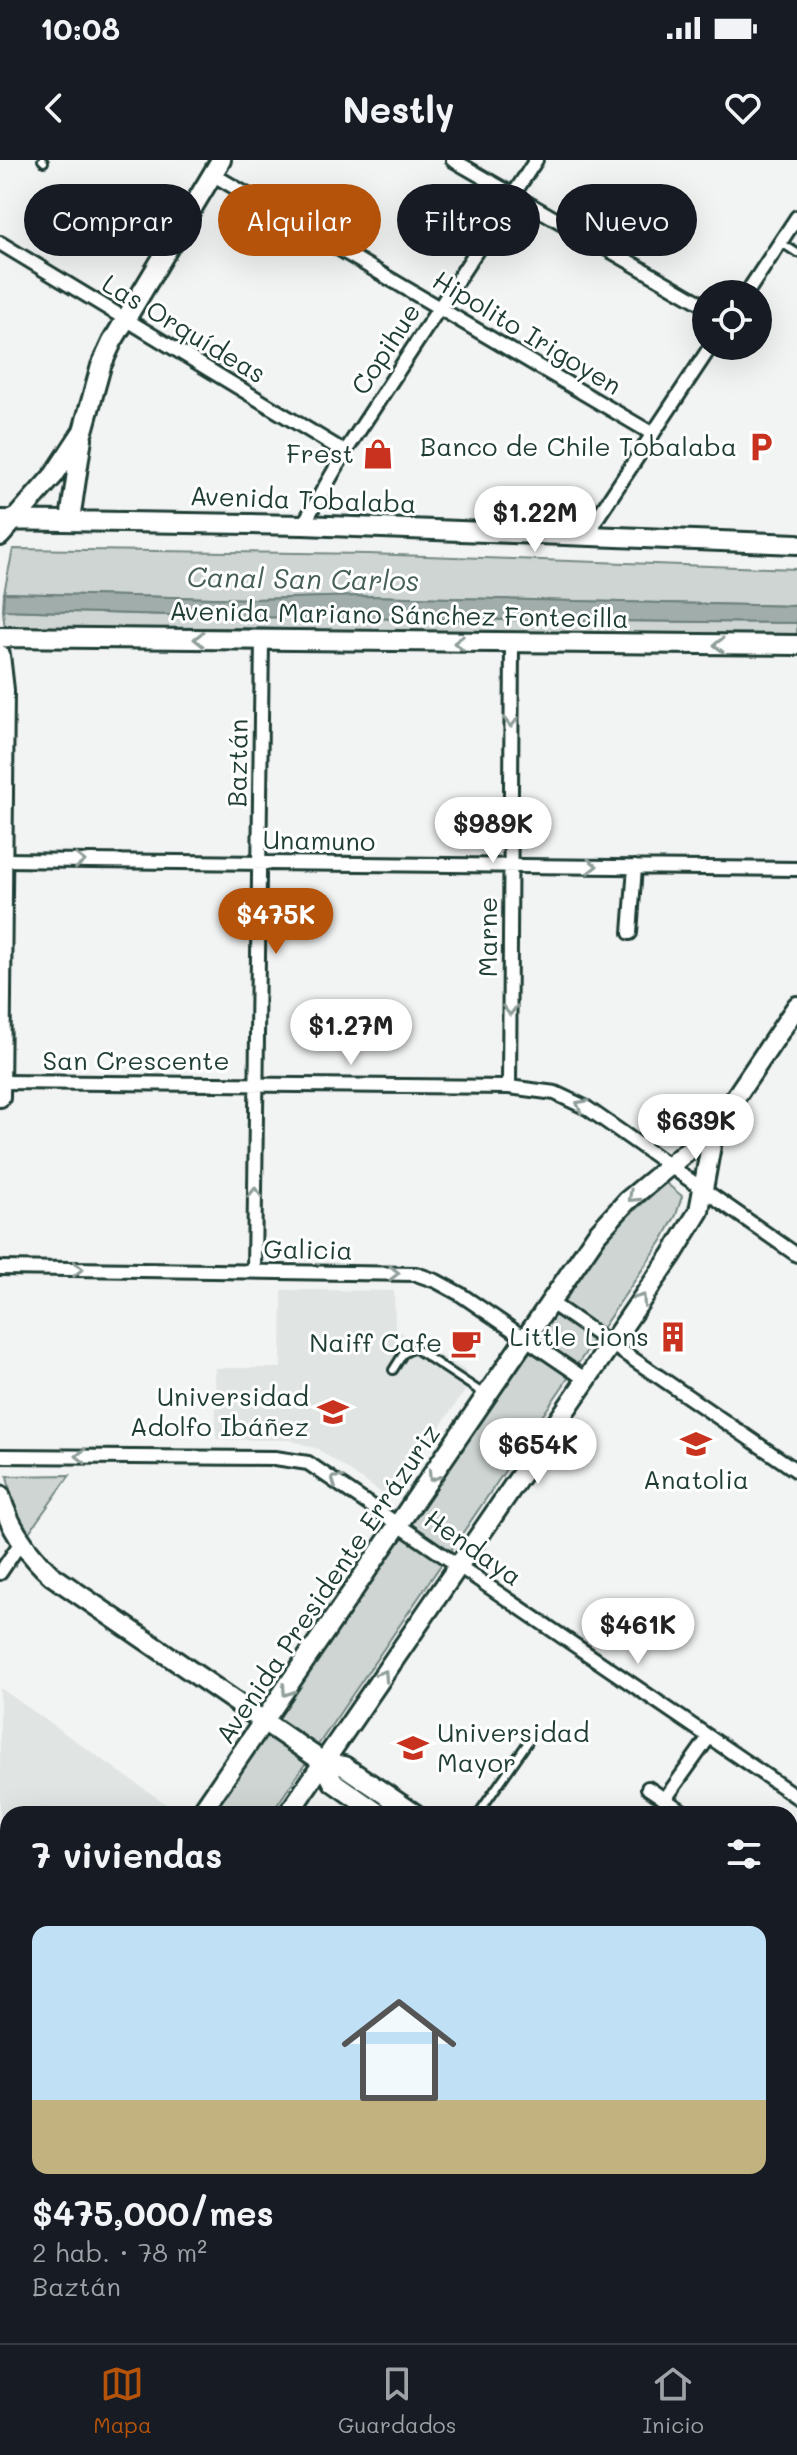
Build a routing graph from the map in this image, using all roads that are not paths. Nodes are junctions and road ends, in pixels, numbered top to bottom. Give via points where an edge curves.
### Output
1 (453, 160) edge
2 (536, 160) edge
3 (217, 167) edge
4 (493, 184) edge
5 (521, 184) edge
6 (540, 211) edge
7 (797, 217) edge
8 (780, 242) junction
9 (0, 243) edge
10 (797, 253) edge
11 (474, 256) edge
12 (755, 280) edge
13 (692, 298) edge
14 (441, 307) junction
15 (124, 319) junction
16 (702, 360) edge
17 (83, 431) junction
18 (653, 434) junction
19 (345, 452) junction
20 (70, 520) junction
21 (303, 525) junction
22 (4, 526) edge
23 (590, 535) junction
24 (797, 544) edge
25 (0, 637) edge
26 (262, 640) junction
27 (512, 644) junction
28 (797, 645) edge
29 (0, 655) edge
30 (2, 860) junction
31 (259, 863) junction
32 (511, 865) junction
33 (635, 867) junction
34 (797, 869) edge
35 (630, 933) dead end
36 (797, 1006) edge
37 (0, 1082) edge
38 (256, 1084) junction
39 (509, 1087) junction
40 (0, 1097) edge
41 (714, 1129) junction
42 (669, 1165) junction
43 (703, 1189) junction
44 (797, 1255) edge
45 (0, 1268) edge
46 (254, 1271) junction
47 (551, 1303) junction
48 (527, 1339) junction
49 (610, 1343) junction
50 (393, 1370) dead end
51 (585, 1379) junction
52 (487, 1396) junction
53 (0, 1456) edge
54 (797, 1471) edge
55 (0, 1495) edge
56 (400, 1525) junction
57 (21, 1542) junction
58 (458, 1565) junction
59 (0, 1573) edge
60 (264, 1723) junction
61 (709, 1737) junction
62 (528, 1742) dead end
63 (323, 1762) junction
64 (648, 1788) dead end
65 (797, 1797) edge
66 (665, 1799) junction
67 (206, 1806) edge
68 (293, 1806) edge
69 (368, 1806) edge
70 (403, 1806) edge
71 (484, 1806) edge
72 (675, 1806) edge

1 - 4 street
2 - 5 street, Copihue
3 - 14 street, Hipolito Irigoyen
3 - 15 main road
6 - 13 street
7 - 8 street
8 - 10 lane
8 - 12 street
9 - 15 street, Las Orquídeas
11 - 14 street, Copihue
14 - 18 street, Hipolito Irigoyen
14 - 19 street, Copihue
15 - 17 main road via 101,366
15 - 19 street, Las Orquídeas
16 - 18 street
17 - 20 main road
17 - 22 main road via 54,475
18 - 23 street
19 - 21 street, Copihue
20 - 21 main road, Avenida Tobalaba
20 - 22 main road, Avenida Tobalaba
21 - 23 main road, Avenida Tobalaba
23 - 24 main road, Avenida Tobalaba
26 -> 25 main road, Avenida Mariano Sánchez Fontecilla
27 -> 26 main road, Avenida Mariano Sánchez Fontecilla
26 - 31 street, Baztán
28 -> 27 main road, Avenida Mariano Sánchez Fontecilla
27 -> 32 street, Marne
29 - 30 main road
30 -> 31 street, Unamuno
30 - 37 main road
31 - 32 street, Unamuno
31 - 38 street, Baztán
32 -> 33 street, Unamuno
32 -> 39 street, Marne
33 - 34 street, Unamuno
33 - 35 street
36 - 41 main road, Avenida Presidente Errázuriz
37 - 38 street, San Crescente
37 - 40 main road
38 - 39 street, San Crescente
46 -> 38 street, Baztán
42 -> 39 street, San Crescente via 571,1100
41 - 42 main road, Avenida Presidente Errázuriz
41 - 43 main road, Avenida Presidente Errázuriz
42 - 43 street, San Crescente
42 -> 47 main road, Avenida Presidente Errázuriz via 597,1234
43 - 44 street, San Crescente
49 -> 43 main road, Avenida Presidente Errázuriz via 699,1211
45 -> 46 street, Galicia
46 -> 48 street, Galicia via 416,1274 460,1294
47 - 48 main road, Avenida Presidente Errázuriz
47 - 49 street
48 - 51 street, Galicia
48 - 52 main road, Avenida Presidente Errázuriz
49 - 51 main road, Avenida Presidente Errázuriz
49 - 54 street
50 - 52 lane via 414,1348
51 - 58 main road, Avenida Presidente Errázuriz
52 -> 56 main road, Avenida Presidente Errázuriz
56 -> 53 street, Hendaya via 324,1472 292,1459
55 - 57 main road
56 - 58 street, Hendaya
56 -> 60 main road, Avenida Presidente Errázuriz
57 - 59 street
57 - 60 main road via 51,1575
58 - 61 street, Hendaya
63 -> 58 main road, Avenida Presidente Errázuriz
60 - 63 main road
60 - 67 main road, Avenida Presidente Errázuriz
61 - 65 street, Hendaya
61 - 66 street
62 - 71 lane
63 - 68 main road, Avenida Presidente Errázuriz
63 - 69 main road via 333,1782
63 - 70 main road via 344,1766
64 - 66 street
66 - 72 street

